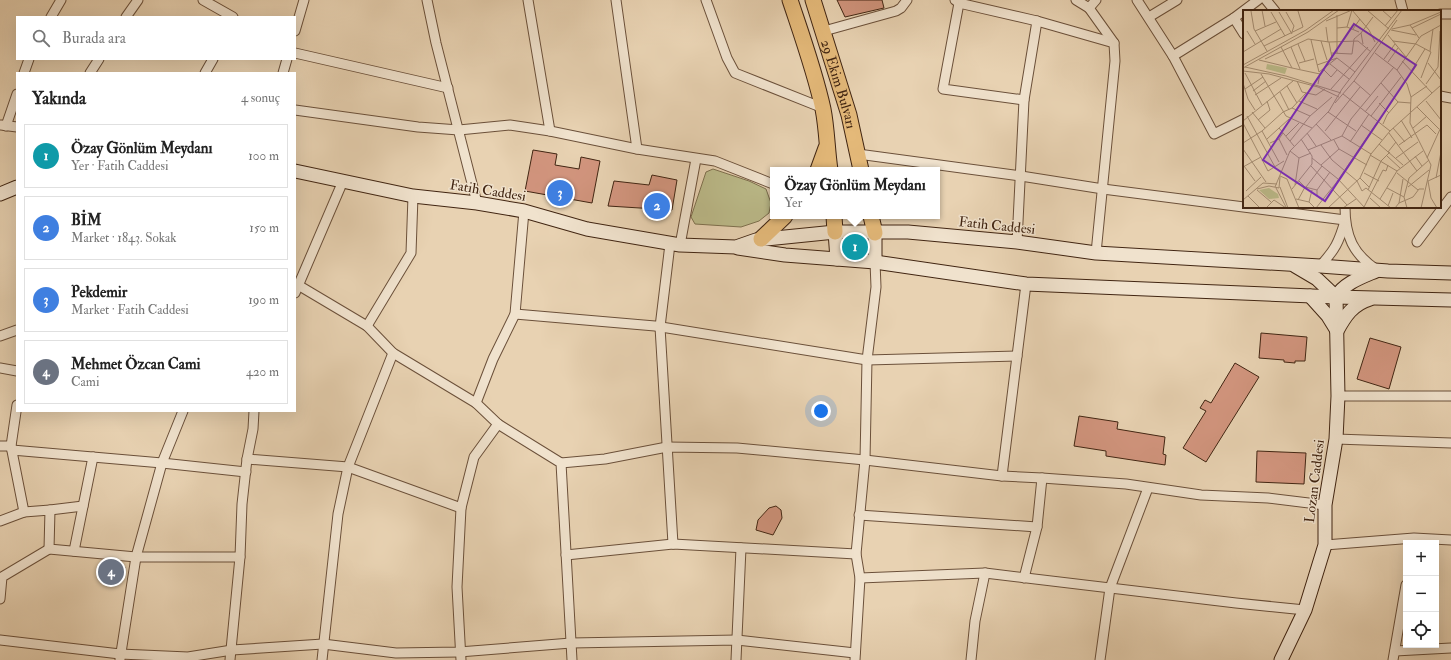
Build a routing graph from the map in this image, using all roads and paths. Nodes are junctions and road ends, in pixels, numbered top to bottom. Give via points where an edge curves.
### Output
1 (61, 0) edge
2 (138, 0) edge
3 (203, 0) edge
4 (304, 0) edge
5 (427, 0) edge
6 (528, 0) edge
7 (616, 0) edge
8 (706, 0) edge
9 (790, 0) edge
10 (813, 0) edge
11 (907, 0) edge
12 (1076, 0) edge
13 (1096, 0) edge
14 (1137, 0) edge
15 (1177, 0) edge
16 (1258, 0) edge
17 (1400, 0) edge
18 (957, 1) edge
19 (1089, 8) junction
20 (1245, 10) edge
21 (1404, 10) edge
22 (1243, 11) edge
23 (52, 16) edge
24 (127, 16) edge
25 (231, 16) edge
26 (296, 16) edge
27 (1149, 17) junction
28 (1234, 18) junction
29 (1037, 21) junction
30 (824, 31) junction
31 (1243, 32) edge
32 (1114, 43) junction
33 (296, 53) edge
34 (1173, 56) junction
35 (29, 60) edge
36 (98, 60) edge
37 (212, 60) edge
38 (287, 60) edge
39 (24, 72) edge
40 (91, 72) edge
41 (206, 72) edge
42 (283, 72) edge
43 (448, 88) junction
44 (16, 96) edge
45 (1441, 96) edge
46 (1451, 98) edge
47 (1024, 100) junction
48 (822, 108) junction
49 (296, 110) edge
50 (1243, 120) edge
51 (3, 125) edge
52 (16, 127) edge
53 (459, 130) junction
54 (550, 131) junction
55 (828, 145) junction
56 (637, 149) junction
57 (858, 154) junction
58 (696, 159) junction
59 (819, 167) edge
60 (830, 167) edge
61 (860, 167) edge
62 (296, 171) edge
63 (1020, 176) junction
64 (343, 181) junction
65 (16, 183) edge
66 (770, 183) edge
67 (16, 187) edge
68 (0, 188) edge
69 (1103, 189) junction
70 (0, 194) edge
71 (413, 196) junction
72 (1451, 198) edge
73 (477, 203) junction
74 (1243, 207) edge
75 (1251, 208) edge
76 (1345, 208) edge
77 (524, 211) junction
78 (782, 219) edge
79 (834, 219) edge
80 (872, 219) edge
81 (1345, 220) junction
82 (835, 232) junction
83 (875, 233) junction
84 (761, 240) junction
85 (1017, 242) junction
86 (1417, 242) dead end
87 (675, 244) junction
88 (736, 247) junction
89 (1096, 253) junction
90 (837, 258) junction
91 (875, 262) junction
92 (1289, 264) junction
93 (1320, 266) junction
94 (1378, 270) junction
95 (1451, 273) edge
96 (1026, 284) junction
97 (297, 289) edge
98 (1310, 296) junction
99 (1336, 297) junction
100 (1371, 298) junction
101 (1451, 300) edge
102 (515, 314) junction
103 (367, 326) junction
104 (660, 327) junction
105 (16, 330) edge
106 (1337, 331) junction
107 (0, 336) edge
108 (393, 353) junction
109 (1017, 356) junction
110 (868, 360) junction
111 (0, 368) edge
112 (16, 371) edge
113 (1338, 396) junction
114 (1451, 396) edge
115 (476, 403) junction
116 (16, 412) edge
117 (183, 412) edge
118 (254, 412) edge
119 (498, 424) junction
120 (1336, 439) junction
121 (1451, 443) edge
122 (0, 446) edge
123 (667, 447) junction
124 (12, 448) junction
125 (94, 457) junction
126 (247, 459) junction
127 (865, 460) junction
128 (162, 463) junction
129 (561, 464) junction
130 (348, 467) junction
131 (246, 472) junction
132 (1002, 476) junction
133 (1042, 478) junction
134 (1148, 488) junction
135 (1325, 505) junction
136 (83, 506) junction
137 (460, 508) junction
138 (50, 510) junction
139 (24, 512) junction
140 (859, 515) junction
141 (0, 521) edge
142 (1037, 527) junction
143 (1439, 540) edge
144 (1451, 540) edge
145 (1403, 541) edge
146 (673, 544) junction
147 (1325, 545) junction
148 (49, 548) junction
149 (741, 548) junction
150 (74, 551) junction
151 (856, 554) junction
152 (566, 555) junction
153 (136, 557) junction
154 (240, 557) junction
155 (985, 573) junction
156 (860, 578) junction
157 (1024, 578) junction
158 (1110, 588) junction
159 (0, 599) edge
160 (1403, 602) edge
161 (1305, 610) junction
162 (0, 640) edge
163 (737, 640) junction
164 (571, 643) junction
165 (323, 644) junction
166 (1451, 648) edge
167 (232, 650) junction
168 (1394, 655) edge
169 (460, 656) edge
170 (120, 657) edge
171 (855, 657) edge
172 (230, 660) edge
173 (322, 660) edge
174 (572, 660) edge
175 (736, 660) edge
176 (971, 660) edge
177 (1100, 660) edge
178 (1281, 660) edge

1 - 23 street
2 - 24 street
3 - 25 street
4 - 26 street
5 - 43 street
6 - 54 street
7 - 56 street
8 - 48 street via 727,58 736,73
9 - 48 main road, 29 Ekim Bulvarı via 807,50
10 - 30 main road, 29 Ekim Bulvarı
11 - 30 street via 902,8 896,11
12 - 19 street
13 - 19 street
14 - 27 street
15 - 27 street
16 - 20 street
17 - 21 street
18 - 29 street
18 - 47 street via 943,89
19 - 32 street
22 - 28 street
27 - 34 street
28 - 31 street
28 - 34 street
29 - 32 street
29 - 47 street
30 - 57 main road, 29 Ekim Bulvarı
32 - 69 street via 1115,62
33 - 43 street
34 - 50 street via 1214,134
35 - 39 street
36 - 40 street
37 - 41 street
38 - 42 street
43 - 53 street
44 - 51 street
45 - 46 street
47 - 63 street
48 - 55 main road, 29 Ekim Bulvarı
49 - 53 street
51 - 52 street
53 - 54 street via 510,125
53 - 73 street
54 - 56 street
55 - 59 main road
55 - 60 main road, 29 Ekim Bulvarı
56 - 58 street
57 - 61 main road, 29 Ekim Bulvarı
57 - 63 street
58 - 66 street via 715,161
58 - 87 street
62 - 64 main road, Fatih Caddesi
63 - 69 street
63 - 85 street
64 - 71 main road, Fatih Caddesi
64 - 97 street
65 - 68 main road
67 - 70 main road
69 - 74 street
69 - 89 street
71 - 73 main road, Fatih Caddesi
71 - 103 street via 411,253
72 - 86 street
73 - 77 main road, Fatih Caddesi
75 - 81 street
76 - 81 street
77 - 87 main road, Fatih Caddesi via 587,229
77 - 102 street
78 - 84 main road
79 - 82 main road
80 - 83 main road
81 - 93 street via 1339,241
81 - 94 street via 1354,248
82 - 83 main road, Fatih Caddesi
82 - 84 main road, Fatih Caddesi
82 - 90 main road
83 - 85 main road, Fatih Caddesi via 908,232
83 - 91 main road
84 - 88 main road, Fatih Caddesi
85 - 89 main road, Fatih Caddesi
87 - 88 main road, Fatih Caddesi
87 - 104 street
88 - 90 main road via 785,255
89 - 92 main road, Fatih Caddesi
90 - 91 main road
91 - 96 main road
91 - 110 street via 876,287
92 - 93 main road, Fatih Caddesi
92 - 99 main road via 1306,271
93 - 94 main road, Fatih Caddesi
94 - 95 main road, Fatih Caddesi
94 - 99 main road via 1347,286
96 - 98 main road
96 - 109 street
97 - 103 street
98 - 99 main road
98 - 106 main road via 1328,316
99 - 100 main road
99 - 106 main road, Lozan Caddesi
100 - 101 main road
100 - 106 main road via 1349,312
102 - 104 street
102 - 115 street via 493,359
103 - 108 street
104 - 110 street
104 - 123 street
105 - 107 street
106 - 113 main road, Lozan Caddesi
108 - 115 street
108 - 130 street
109 - 110 street
109 - 132 street
110 - 127 street
111 - 112 street
113 - 114 street
113 - 120 main road, Lozan Caddesi
115 - 119 street
116 - 124 street
117 - 128 street
118 - 126 street
119 - 129 street
119 - 137 street via 474,457
120 - 121 street
120 - 135 main road, Lozan Caddesi
122 - 124 street
123 - 127 street via 738,448
123 - 129 street via 605,459
123 - 146 street
124 - 125 street
124 - 139 street
125 - 128 street
125 - 136 street
126 - 130 street
126 - 131 street
127 - 132 street
127 - 140 street
128 - 131 street
128 - 153 street
129 - 152 street
130 - 137 street
130 - 165 street via 338,514
131 - 154 street
132 - 133 street
133 - 134 street
133 - 142 street
134 - 135 street
134 - 158 street
135 - 147 main road, Lozan Caddesi
136 - 138 street
136 - 150 street
137 - 169 street via 457,587
138 - 139 street
138 - 148 street
139 - 141 street
140 - 142 street
140 - 151 street
142 - 157 street
143 - 144 street
145 - 147 street
146 - 149 street
146 - 152 street
147 - 161 main road, Lozan Caddesi
148 - 150 street
148 - 159 street via 2,577
149 - 151 street
149 - 163 street
150 - 153 street
151 - 156 street
152 - 164 street
153 - 154 street
153 - 170 street
154 - 167 street
155 - 156 street
155 - 157 street
155 - 176 street via 975,621
156 - 171 street
157 - 158 street
158 - 161 street
158 - 177 street
160 - 168 street
161 - 178 main road, Lozan Caddesi
162 - 170 street
163 - 164 street
163 - 171 street
163 - 175 street
164 - 169 street
164 - 174 street
165 - 167 street
165 - 169 street via 396,653
165 - 173 street
166 - 168 street
167 - 170 street via 188,657
167 - 172 street

